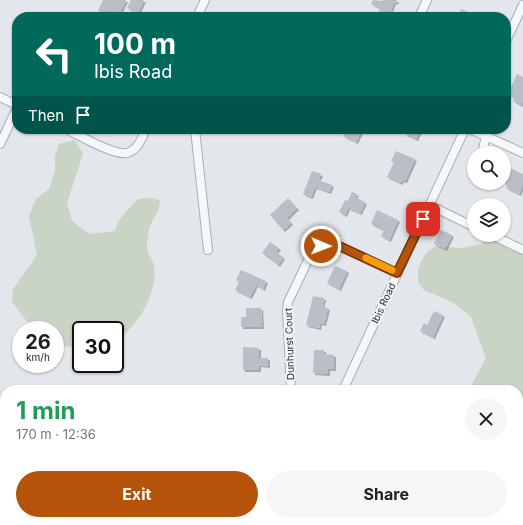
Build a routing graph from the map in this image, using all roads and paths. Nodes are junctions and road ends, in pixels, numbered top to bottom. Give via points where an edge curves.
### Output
1 (205, 0) edge
2 (427, 0) edge
3 (523, 5) edge
4 (199, 12) edge
5 (421, 12) edge
6 (511, 30) edge
7 (0, 97) edge
8 (12, 103) edge
9 (12, 117) edge
10 (76, 134) edge
11 (144, 134) edge
12 (196, 134) edge
13 (463, 134) edge
14 (481, 134) edge
15 (486, 136) junction
16 (0, 144) edge
17 (484, 146) edge
18 (523, 153) edge
19 (429, 205) junction
20 (467, 224) edge
21 (506, 242) edge
22 (208, 250) dead end
23 (523, 250) edge
24 (397, 273) junction
25 (291, 385) edge
26 (345, 385) edge

1 - 4 street
2 - 5 street
3 - 6 street
7 - 8 street
9 - 16 street
10 - 11 street via 121,154 128,153 136,147
12 - 22 street
13 - 19 street, Ibis Road
14 - 15 street
15 - 17 street
15 - 18 street via 502,148
19 - 20 street
19 - 24 street, Ibis Road
21 - 23 street
24 - 25 street, Dunhurst Court via 337,245 321,246 311,254 288,302
24 - 26 street, Ibis Road

